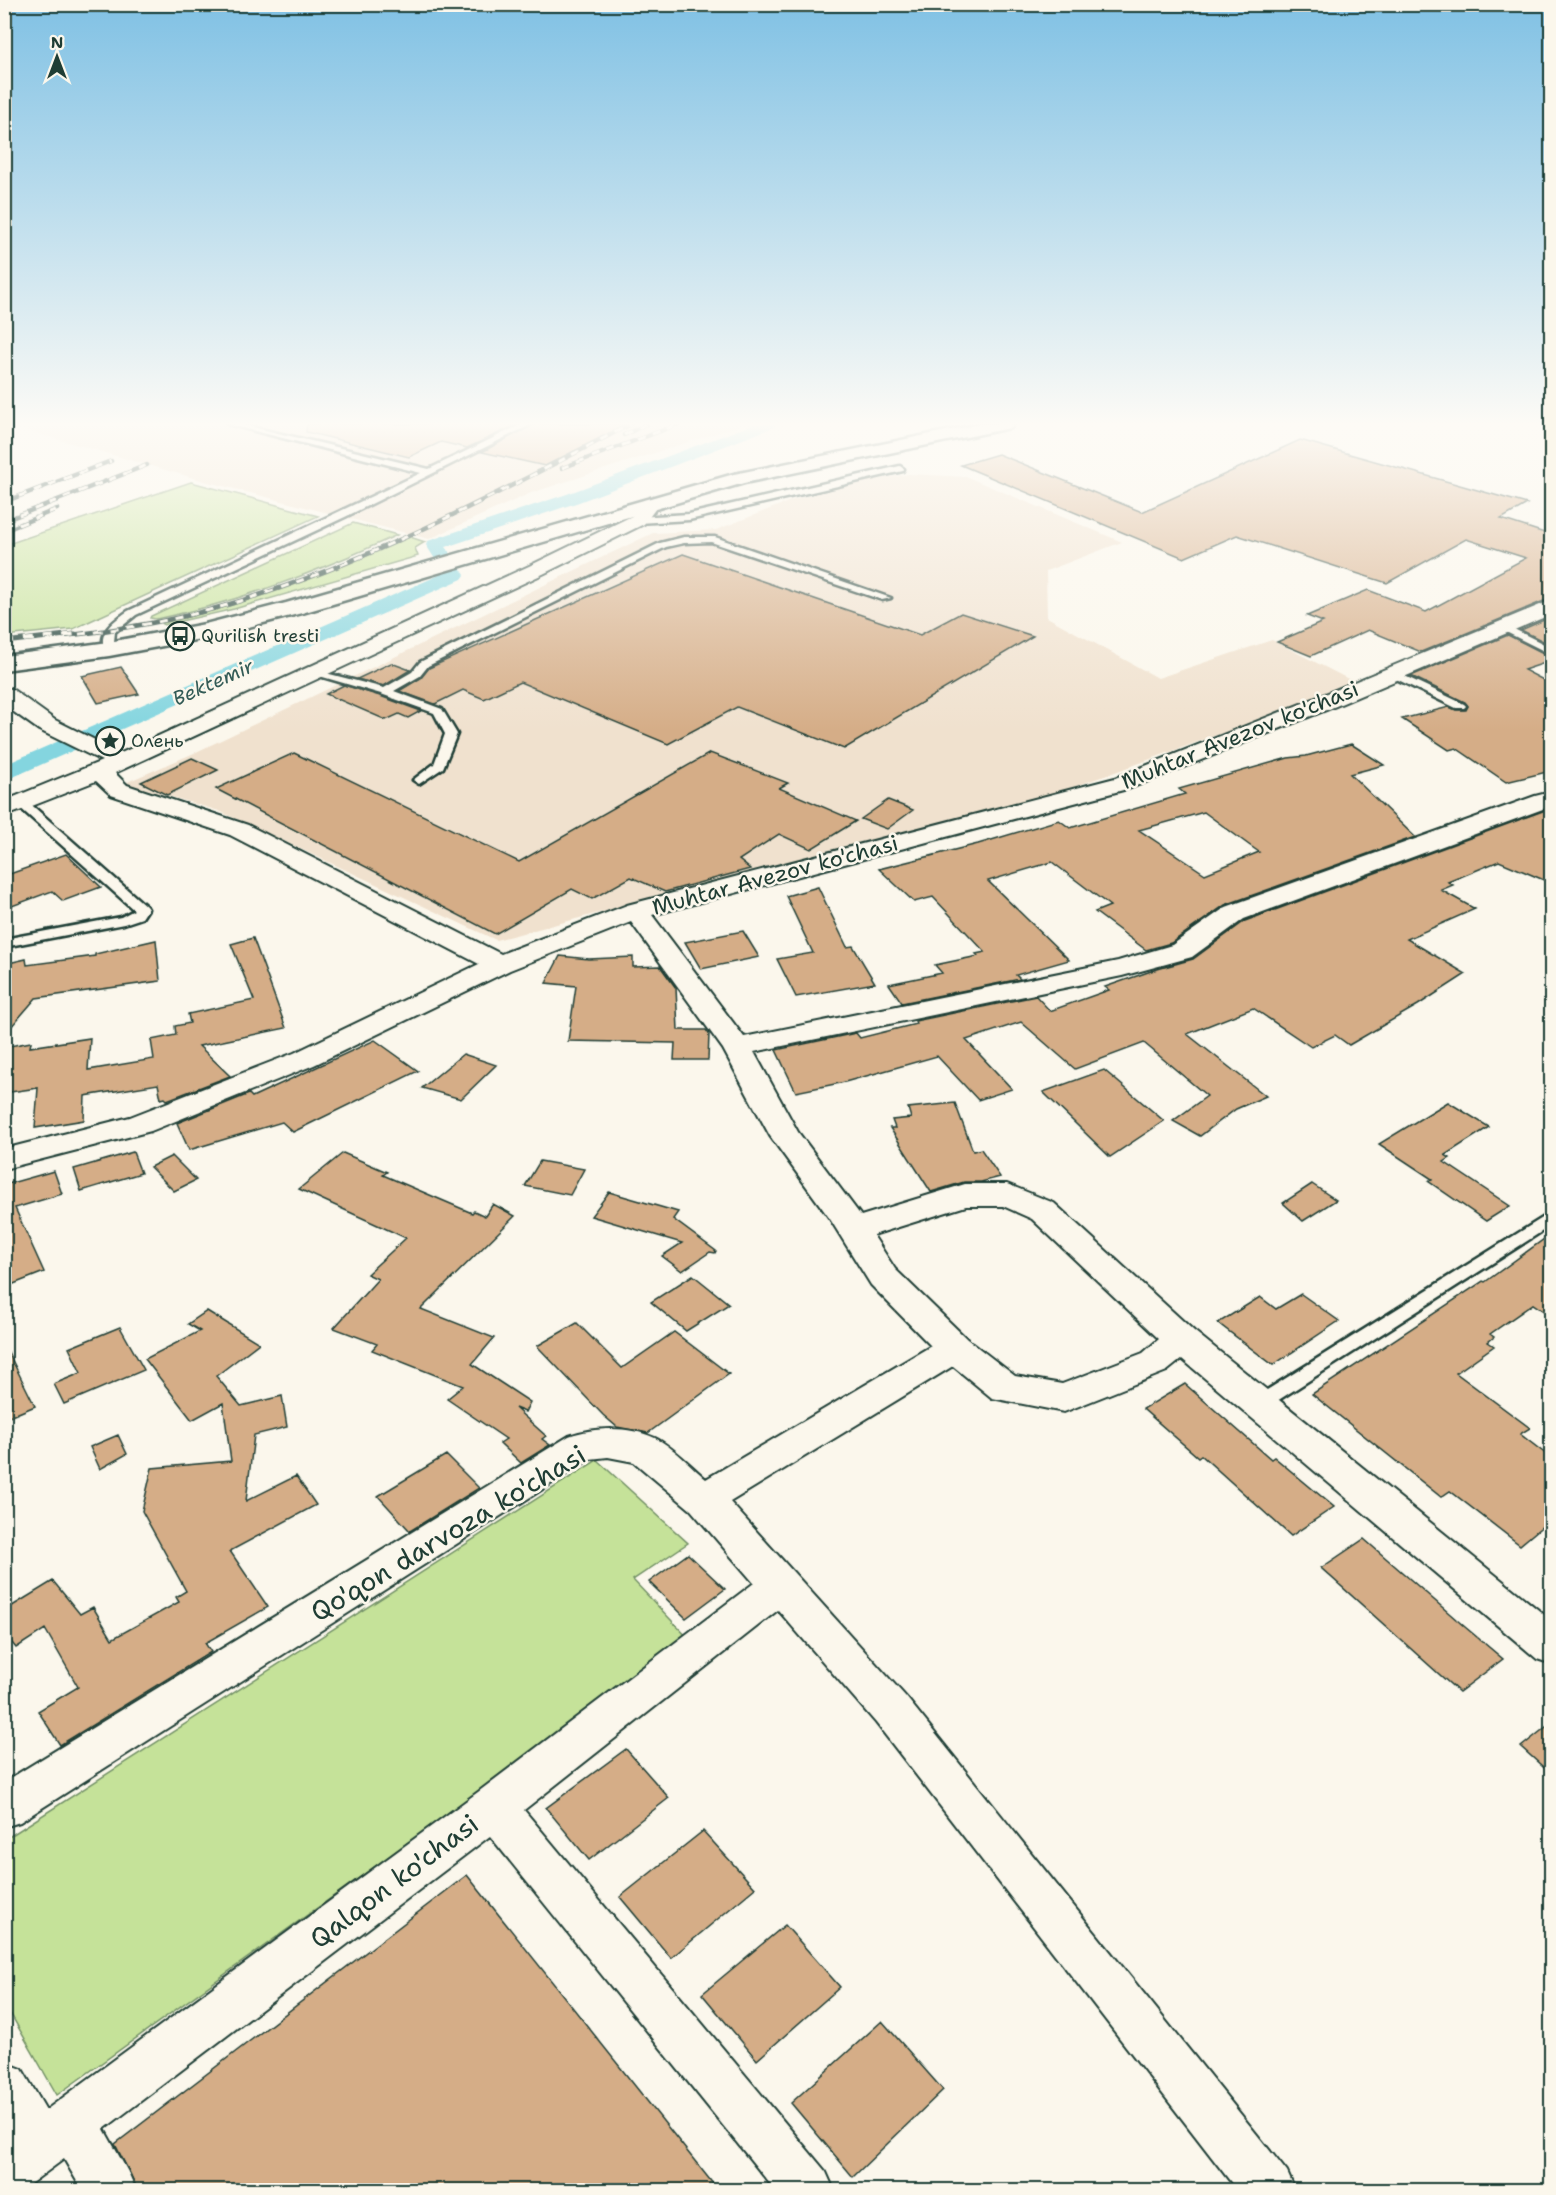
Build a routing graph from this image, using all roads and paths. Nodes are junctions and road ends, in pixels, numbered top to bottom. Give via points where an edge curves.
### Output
1 (317, 526) edge
2 (556, 526) edge
3 (582, 526) edge
4 (617, 526) edge
5 (472, 552) junction
6 (885, 598) dead end
7 (1551, 606) edge
8 (1504, 627) junction
9 (107, 645) junction
10 (1551, 652) edge
11 (4, 653) edge
12 (4, 663) edge
13 (314, 673) junction
14 (1392, 673) junction
15 (385, 692) junction
16 (4, 694) edge
17 (1460, 706) dead end
18 (106, 761) junction
19 (419, 780) dead end
20 (1543, 801) dead end
21 (13, 806) edge
22 (636, 911) junction
23 (4, 943) edge
24 (500, 964) junction
25 (738, 1047) junction
26 (4, 1159) edge
27 (1551, 1217) edge
28 (853, 1230) junction
29 (1182, 1340) junction
30 (955, 1348) junction
31 (1260, 1403) junction
32 (704, 1499) junction
33 (781, 1585) junction
34 (1551, 1646) edge
35 (4, 1806) edge
36 (494, 1807) junction
37 (4, 2087) edge
38 (38, 2147) edge
39 (110, 2190) edge
40 (808, 2190) edge
41 (1269, 2190) edge

1 - 9 lane via 132,613 109,630
2 - 5 main road
3 - 5 main road
4 - 13 street via 537,570
5 - 9 main road via 250,620
6 - 15 lane via 711,539 684,540 663,545 424,664 416,674
7 - 8 street, Muhtar Avezov ko'chasi
8 - 10 lane
8 - 14 street, Muhtar Avezov ko'chasi
9 - 11 main road
9 - 12 main road
13 - 15 lane
13 - 18 street
14 - 17 lane
14 - 22 street, Muhtar Avezov ko'chasi via 1123,783
15 - 19 lane via 438,711 451,734 439,766
16 - 18 street
18 - 21 street
18 - 24 street via 119,790 239,830
20 - 25 street via 1235,913 1182,951 1122,968
21 - 23 lane via 141,909 124,920
22 - 24 street, Muhtar Avezov ko'chasi
22 - 25 street
24 - 26 street, Muhtar Avezov ko'chasi via 304,1059 140,1124
25 - 28 street via 785,1136
27 - 31 lane
28 - 29 street via 965,1195 1007,1195 1043,1212
28 - 30 street via 883,1277
29 - 30 street via 1155,1362 1064,1398 1005,1388
29 - 31 street
30 - 32 street
31 - 34 street
32 - 33 street, Qo'qon darvoza ko'chasi
32 - 35 street, Qo'qon darvoza ko'chasi via 644,1449 608,1443 582,1446
33 - 36 street, Qalqon ko'chasi
33 - 41 street, Qo'qon darvoza ko'chasi via 891,1710
36 - 38 street, Qalqon ko'chasi
36 - 40 street
37 - 38 street
38 - 39 street

